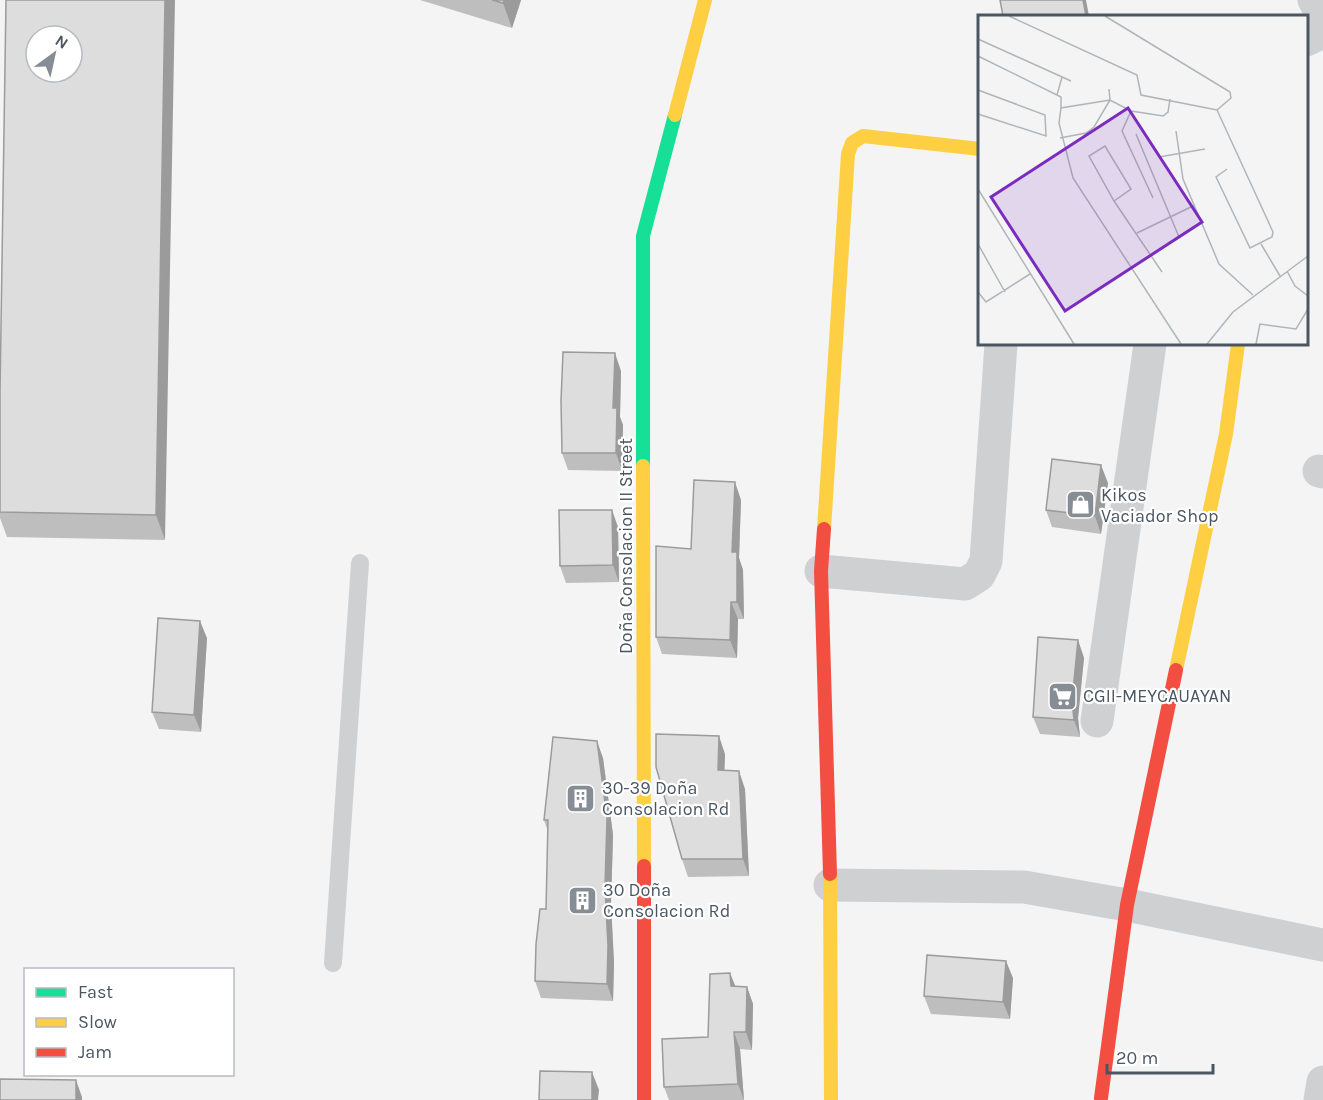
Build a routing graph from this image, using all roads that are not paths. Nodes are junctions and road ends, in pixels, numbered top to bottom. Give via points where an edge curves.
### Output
1 (705, 0) edge
2 (1314, 0) edge
3 (1323, 16) edge
4 (1323, 32) edge
5 (1308, 39) edge
6 (978, 149) edge
7 (1001, 345) edge
8 (1150, 345) edge
9 (1238, 345) edge
10 (360, 563) dead end
11 (821, 571) junction
12 (1097, 721) dead end
13 (830, 885) junction
14 (1127, 905) junction
15 (1323, 945) edge
16 (333, 963) dead end
17 (1323, 1082) edge
18 (1101, 1098) dead end
19 (644, 1100) edge
20 (831, 1100) edge
21 (1320, 1100) edge

1 - 19 street, Doña Consolacion II Street via 643,236
2 - 3 street
4 - 5 street
6 - 11 street via 863,136 852,143 848,154
7 - 11 street via 986,561 979,575 964,584
8 - 12 street
9 - 14 street via 1226,434
10 - 16 lane
11 - 13 street
13 - 14 street via 1024,887
13 - 20 street
14 - 15 street
14 - 18 street
17 - 21 street

